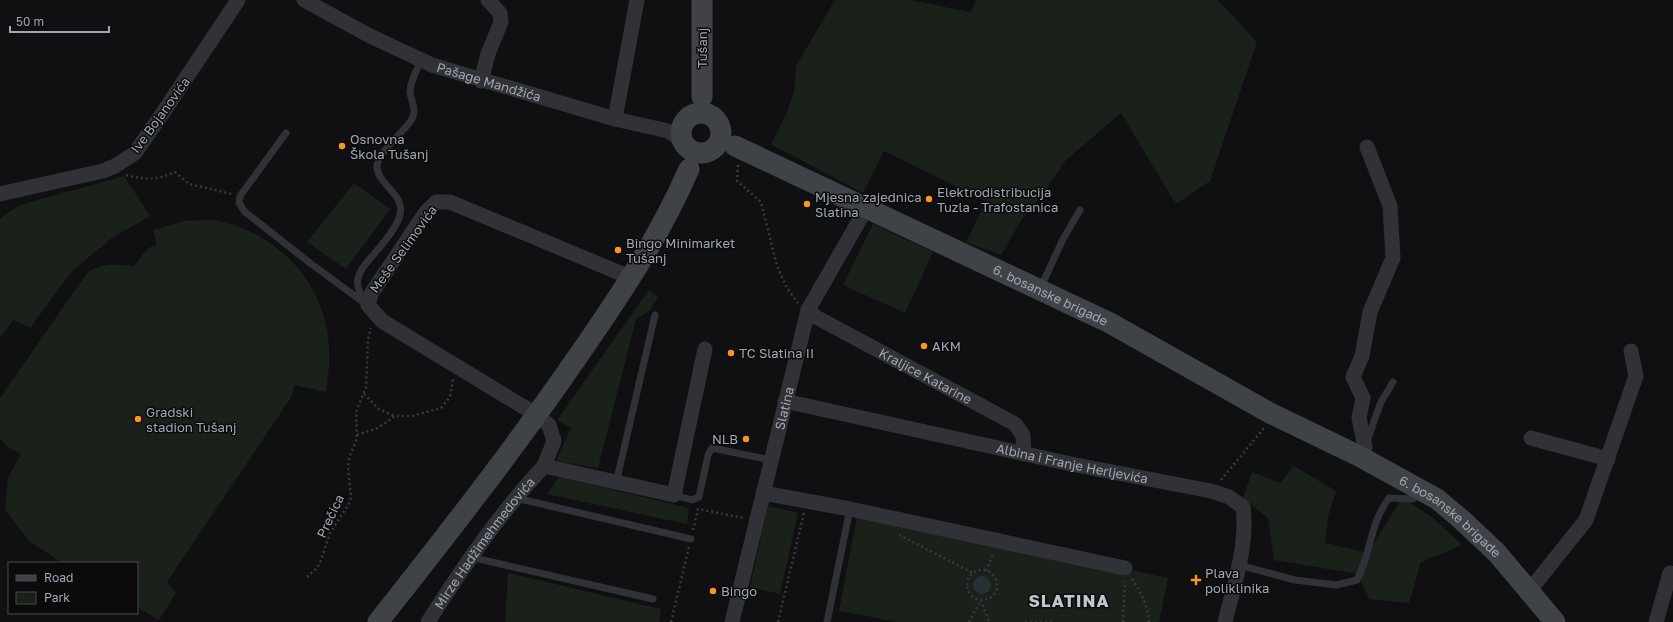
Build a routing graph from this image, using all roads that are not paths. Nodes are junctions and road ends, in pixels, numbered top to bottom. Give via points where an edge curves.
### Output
1 (238, 0) edge
2 (304, 0) edge
3 (488, 0) edge
4 (637, 0) edge
5 (702, 0) edge
6 (422, 61) junction
7 (480, 81) junction
8 (615, 119) junction
9 (286, 132) dead end
10 (709, 135) junction
11 (1367, 147) dead end
12 (0, 194) edge
13 (867, 207) junction
14 (1080, 210) dead end
15 (632, 278) junction
16 (1040, 289) junction
17 (372, 310) junction
18 (808, 310) junction
19 (655, 315) dead end
20 (705, 349) dead end
21 (1631, 351) dead end
22 (1393, 382) dead end
23 (785, 401) junction
24 (537, 415) junction
25 (1531, 438) dead end
26 (1362, 452) junction
27 (1024, 454) junction
28 (1608, 459) junction
29 (771, 460) junction
30 (544, 466) junction
31 (616, 483) junction
32 (1422, 490) junction
33 (763, 493) junction
34 (674, 495) junction
35 (514, 498) junction
36 (850, 509) junction
37 (691, 539) road end
38 (470, 557) junction
39 (1238, 565) junction
40 (1125, 568) road end
41 (1670, 573) dead end
42 (1530, 590) junction
43 (653, 599) dead end
44 (378, 622) edge
45 (428, 622) edge
46 (732, 622) edge
47 (828, 622) edge
48 (1225, 622) edge
49 (1556, 622) edge
50 (1656, 622) edge

1 - 12 street, Ive Bojanovića via 133,154 103,171
2 - 6 street, Pašage Mandžića
3 - 7 street via 500,13 501,22
4 - 8 street
5 - 10 street, Tušanj
6 - 7 street, Pašage Mandžića
6 - 17 lane via 411,87 414,112 412,118 377,163 379,174 392,190 401,209 392,230 359,273 357,286
7 - 8 street, Pašage Mandžića
8 - 10 street, Pašage Mandžića via 668,131 678,136
9 - 17 lane via 240,196 239,203 245,212
10 - 13 street, 6. bosanske brigade
10 - 15 street, Tušanj
11 - 26 street via 1390,206 1393,258 1370,312 1362,356 1353,377 1363,398 1360,418
13 - 16 street, 6. bosanske brigade
13 - 18 street, Slatina
14 - 16 lane via 1063,239
15 - 17 street, Meše Selimovića via 480,214 442,201 434,204 426,212 370,294
15 - 24 street
16 - 26 street, 6. bosanske brigade via 1110,323 1270,414
17 - 24 street, Meše Selimovića via 382,320
18 - 23 street, Slatina
18 - 27 street, Kraljice Katarine via 816,317 1015,424 1023,434
19 - 31 lane
20 - 34 street
21 - 28 street via 1636,376
22 - 26 lane via 1381,402
23 - 27 street, Albina i Franje Herljevića
23 - 29 street, Slatina
24 - 30 street, Mirze Hadžimehmedovića via 549,425 554,441
24 - 44 street
25 - 28 street
26 - 32 street, 6. bosanske brigade
27 - 39 street, Albina i Franje Herljevića via 1212,491 1229,497 1243,507 1245,523
28 - 42 street via 1586,520
29 - 33 street, Slatina
29 - 34 lane via 712,448 708,455 699,497 692,500
30 - 31 street, Mirze Hadžimehmedovića
30 - 35 street, Mirze Hadžimehmedovića
31 - 34 street, Mirze Hadžimehmedovića
32 - 39 lane via 1413,499 1389,498 1381,509 1365,564 1357,580 1336,585 1295,580
32 - 42 street, 6. bosanske brigade via 1462,520 1497,553
33 - 36 street
33 - 46 street, Slatina
35 - 37 lane
35 - 38 street, Mirze Hadžimehmedovića
36 - 40 street
36 - 47 lane
38 - 43 lane
38 - 45 street, Mirze Hadžimehmedovića
39 - 48 street, Albina i Franje Herljevića
41 - 50 street
42 - 49 street, 6. bosanske brigade

